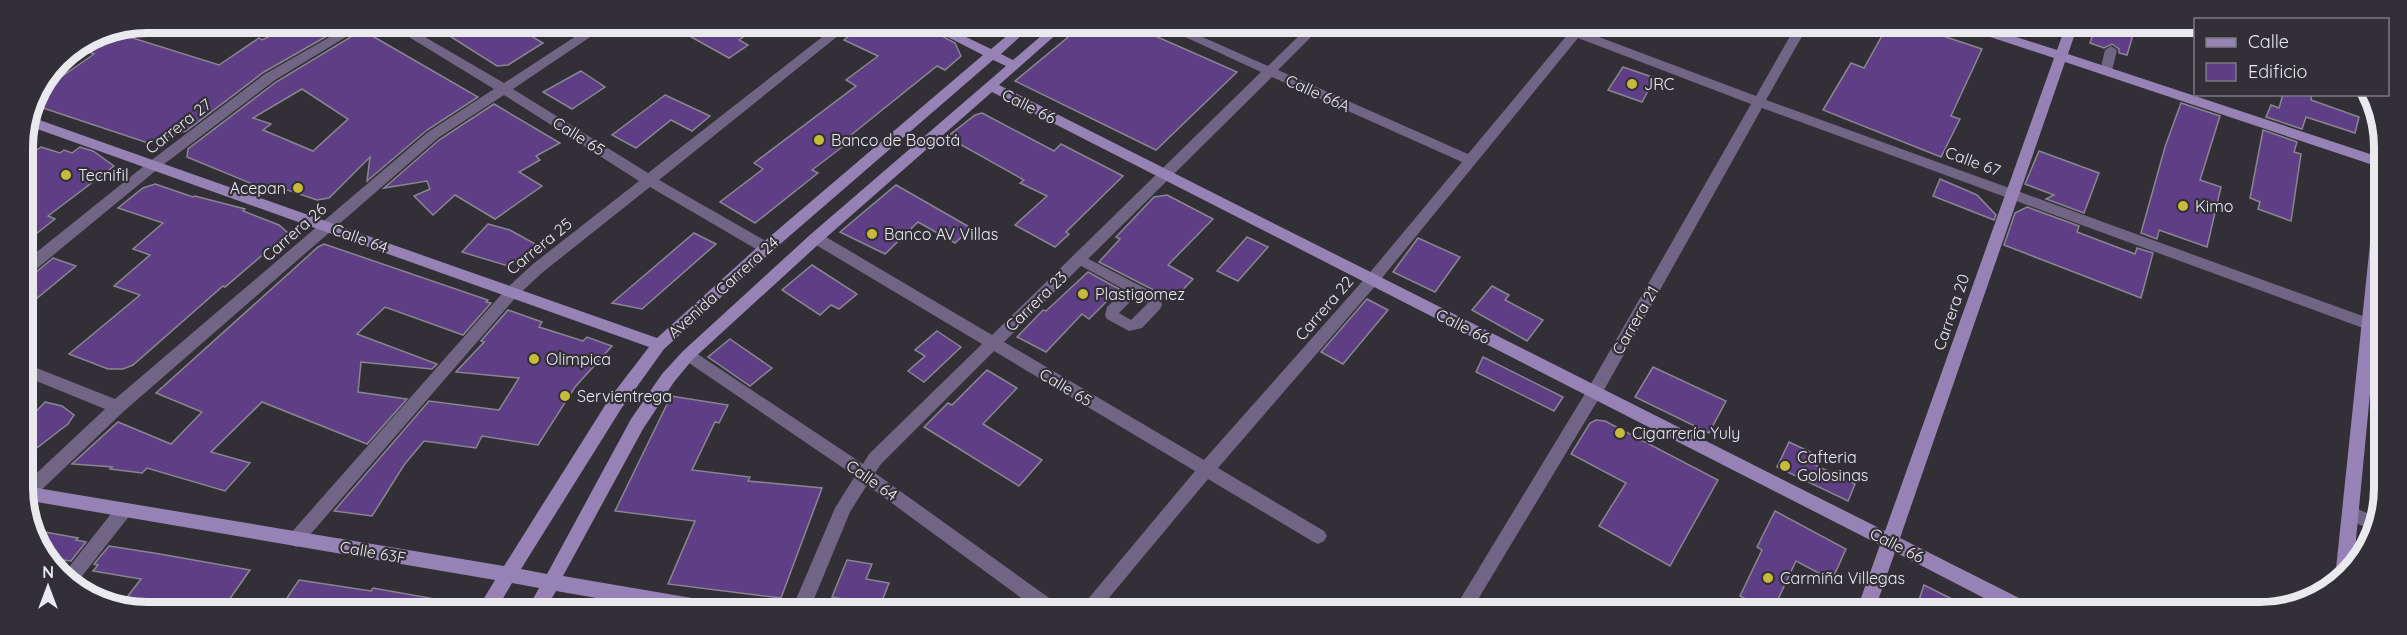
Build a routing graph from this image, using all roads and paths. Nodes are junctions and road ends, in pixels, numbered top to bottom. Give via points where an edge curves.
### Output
1 (346, 33) edge
2 (410, 33) edge
3 (589, 33) edge
4 (835, 33) edge
5 (947, 33) edge
6 (1017, 33) edge
7 (1051, 33) edge
8 (1184, 33) edge
9 (1309, 33) edge
10 (1576, 33) edge
11 (1589, 33) edge
12 (1798, 33) edge
13 (1991, 33) edge
14 (2069, 33) edge
15 (2111, 50) dead end
16 (992, 54) junction
17 (2060, 56) junction
18 (1014, 65) junction
19 (1270, 71) junction
20 (2106, 71) junction
21 (990, 86) junction
22 (504, 88) junction
23 (1758, 102) junction
24 (35, 123) edge
25 (2374, 160) edge
26 (1472, 161) junction
27 (154, 165) junction
28 (1165, 175) junction
29 (650, 181) junction
30 (2011, 194) junction
31 (328, 227) junction
32 (816, 238) junction
33 (766, 248) junction
34 (1079, 259) junction
35 (33, 264) edge
36 (1372, 280) junction
37 (1135, 289) dead end
38 (512, 292) junction
39 (2374, 326) edge
40 (2374, 341) edge
41 (992, 344) junction
42 (659, 345) junction
43 (688, 355) junction
44 (33, 373) edge
45 (1594, 392) junction
46 (117, 407) junction
47 (1206, 470) junction
48 (863, 473) junction
49 (33, 486) edge
50 (33, 494) edge
51 (124, 510) junction
52 (2350, 513) junction
53 (2369, 521) edge
54 (1318, 536) dead end
55 (296, 539) junction
56 (1890, 542) junction
57 (2345, 564) edge
58 (78, 568) edge
59 (508, 576) junction
60 (551, 583) junction
61 (491, 602) edge
62 (540, 602) edge
63 (666, 602) edge
64 (804, 602) edge
65 (1041, 602) edge
66 (1095, 602) edge
67 (1467, 602) edge
68 (1869, 602) edge
69 (2009, 602) edge

1 - 27 street, Carrera 27 via 270,77
2 - 22 street, Calle 65
3 - 22 street, Carrera 26
4 - 29 street, Carrera 25
5 - 16 main road
6 - 16 main road, Avenida Carrera 24
7 - 18 main road, Avenida Carrera 24
8 - 19 street, Calle 66A
9 - 19 street, Carrera 23
10 - 26 street, Carrera 22
11 - 23 street, Calle 67
12 - 23 street, Carrera 21
13 - 17 main road
14 - 17 main road, Carrera 20
15 - 20 lane
16 - 18 main road
16 - 21 main road, Calle 66
16 - 33 main road, Avenida Carrera 24
17 - 20 main road
17 - 30 main road, Carrera 20
18 - 21 main road, Avenida Carrera 24
19 - 26 street, Calle 66A
19 - 28 street, Carrera 23
20 - 25 main road
21 - 28 main road, Calle 66
21 - 32 main road, Avenida Carrera 24
22 - 29 street, Calle 65
22 - 31 street, Carrera 26 via 433,135
23 - 30 street, Calle 67
23 - 45 street, Carrera 21
24 - 27 main road, Calle 64
26 - 36 street, Carrera 22
27 - 31 main road, Calle 64
27 - 35 street, Carrera 27
28 - 34 street, Carrera 23
28 - 36 main road, Calle 66
29 - 33 street, Calle 65
29 - 38 street, Carrera 25
30 - 39 street, Calle 67
30 - 56 main road, Carrera 20
31 - 38 main road, Calle 64
31 - 46 street, Carrera 26
32 - 41 street, Calle 65
32 - 43 main road, Avenida Carrera 24
33 - 42 main road, Avenida Carrera 24
34 - 37 lane
34 - 41 street, Carrera 23
36 - 45 main road, Calle 66
36 - 47 street, Carrera 22
38 - 42 main road, Calle 64
38 - 55 street, Carrera 25
40 - 52 main road
41 - 47 street, Calle 65
41 - 48 street, Carrera 23
42 - 59 main road, Avenida Carrera 24 via 615,404
43 - 48 street, Calle 64
43 - 60 main road, Avenida Carrera 24 via 637,424
44 - 46 street
45 - 56 main road, Calle 66
45 - 67 street, Carrera 21
46 - 49 street, Carrera 26
47 - 54 street, Calle 65
47 - 66 street, Carrera 22
48 - 64 street, Carrera 23 via 843,508
48 - 65 street, Calle 64
50 - 51 main road, Calle 63F
51 - 55 main road, Calle 63F
51 - 58 street
52 - 53 street
52 - 57 main road
55 - 59 main road, Calle 63F
56 - 68 main road, Carrera 20
56 - 69 main road, Calle 66
59 - 60 main road, Calle 63F
59 - 61 main road, Avenida Carrera 24
60 - 62 main road, Avenida Carrera 24
60 - 63 main road, Calle 63F

